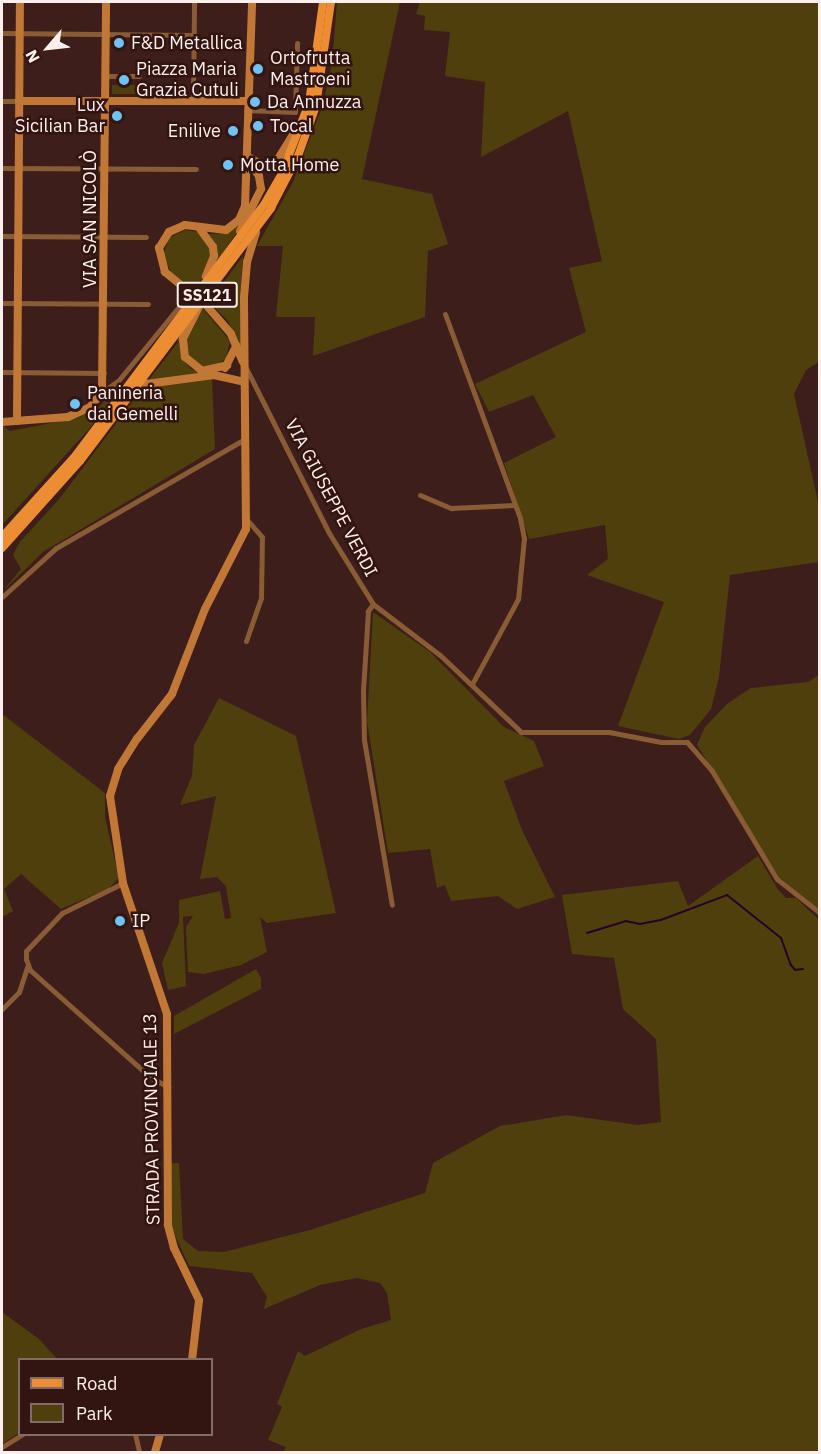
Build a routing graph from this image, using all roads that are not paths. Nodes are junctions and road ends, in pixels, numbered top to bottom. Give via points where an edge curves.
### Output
1 (20, 2) edge
2 (106, 2) edge
3 (194, 2) edge
4 (252, 2) edge
5 (323, 2) edge
6 (331, 2) edge
7 (2, 33) edge
8 (20, 33) junction
9 (106, 34) junction
10 (194, 35) junction
11 (297, 43) dead end
12 (106, 76) junction
13 (139, 76) dead end
14 (2, 101) edge
15 (19, 101) junction
16 (106, 101) junction
17 (193, 101) junction
18 (309, 103) junction
19 (247, 105) junction
20 (248, 156) junction
21 (2, 168) edge
22 (18, 168) junction
23 (105, 169) junction
24 (196, 169) dead end
25 (199, 228) junction
26 (255, 232) junction
27 (2, 236) edge
28 (18, 236) junction
29 (105, 237) junction
30 (146, 237) dead end
31 (226, 256) junction
32 (196, 300) junction
33 (2, 303) edge
34 (18, 303) junction
35 (104, 304) junction
36 (148, 304) dead end
37 (445, 314) dead end
38 (236, 346) junction
39 (227, 365) junction
40 (245, 366) junction
41 (2, 372) edge
42 (17, 372) junction
43 (104, 373) junction
44 (214, 375) junction
45 (244, 382) junction
46 (256, 384) junction
47 (135, 390) junction
48 (102, 392) junction
49 (17, 421) junction
50 (2, 422) edge
51 (243, 440) junction
52 (420, 495) dead end
53 (515, 505) junction
54 (248, 521) junction
55 (2, 537) edge
56 (2, 548) edge
57 (2, 597) edge
58 (372, 603) junction
59 (246, 640) dead end
60 (472, 684) junction
61 (123, 883) junction
62 (392, 906) dead end
63 (819, 913) edge
64 (28, 964) junction
65 (2, 1009) edge
66 (169, 1088) junction
67 (192, 1358) edge
68 (20, 1436) edge
69 (135, 1436) edge
70 (159, 1436) edge
71 (2, 1447) edge
72 (139, 1452) edge
73 (155, 1452) edge

1 - 8 main road
2 - 9 main road, VIA SAN NICOLÒ
3 - 10 street
4 - 19 main road
5 - 18 main road, SS121
6 - 26 main road, SS121 via 324,72 313,115 288,179
7 - 8 street
8 - 9 street
8 - 15 main road
9 - 10 street
9 - 12 main road, VIA SAN NICOLÒ
10 - 17 street
11 - 19 street via 295,111
12 - 13 street
12 - 16 main road, VIA SAN NICOLÒ
14 - 15 street
15 - 16 main road
15 - 22 main road
16 - 17 main road
16 - 23 main road, VIA SAN NICOLÒ
17 - 19 main road
18 - 20 main road via 282,157 267,165
18 - 31 main road, SS121 via 282,173
19 - 20 main road
20 - 25 main road via 245,206 239,220 219,232
20 - 31 main road via 261,189
21 - 22 street
22 - 23 street
22 - 28 main road
23 - 24 street
23 - 29 main road, VIA SAN NICOLÒ
25 - 32 main road via 210,240 214,256
25 - 32 main road via 177,228 169,232 159,248 165,272
26 - 32 main road, SS121
26 - 40 main road, STRADA PROVINCIALE 13 via 247,262
27 - 28 street
28 - 29 street
28 - 34 main road
29 - 30 street
29 - 35 main road, VIA SAN NICOLÒ
31 - 32 main road, SS121
32 - 38 main road via 225,324
32 - 39 main road via 183,339 184,357 202,371
32 - 47 main road, SS121
32 - 48 street via 142,350 118,381
32 - 55 main road, SS121 via 76,455
33 - 34 street
34 - 35 street
34 - 42 main road
35 - 36 street
35 - 43 main road, VIA SAN NICOLÒ
37 - 53 street
38 - 39 main road
38 - 40 main road
39 - 44 main road
40 - 45 main road, STRADA PROVINCIALE 13
40 - 46 street, VIA GIUSEPPE VERDI
41 - 42 street
42 - 43 street
42 - 49 main road
43 - 48 main road, VIA SAN NICOLÒ
44 - 45 main road
44 - 47 main road via 146,384
45 - 46 street
45 - 51 main road, STRADA PROVINCIALE 13
46 - 58 street, VIA GIUSEPPE VERDI via 329,534
47 - 56 main road, SS121 via 80,461
48 - 49 main road via 90,407 68,417
49 - 50 main road
51 - 54 main road, STRADA PROVINCIALE 13
51 - 57 street via 56,548
52 - 53 street via 451,508
53 - 60 street via 524,538 521,588
54 - 59 street via 262,537 262,588
54 - 61 main road, STRADA PROVINCIALE 13 via 242,541 205,609 172,694 137,739 112,783 110,816
58 - 60 street, VIA GIUSEPPE VERDI
58 - 62 street via 368,611 363,690 364,740
60 - 63 street, VIA GIUSEPPE VERDI via 497,713 521,732 609,732 661,742 687,742 712,771 777,879
61 - 64 street via 62,913 27,951
61 - 66 main road, STRADA PROVINCIALE 13 via 167,1014
64 - 65 street via 20,992
64 - 66 street via 150,1077
66 - 67 main road, STRADA PROVINCIALE 13 via 168,1225 174,1248 199,1300
68 - 71 street
69 - 72 street
70 - 73 main road

